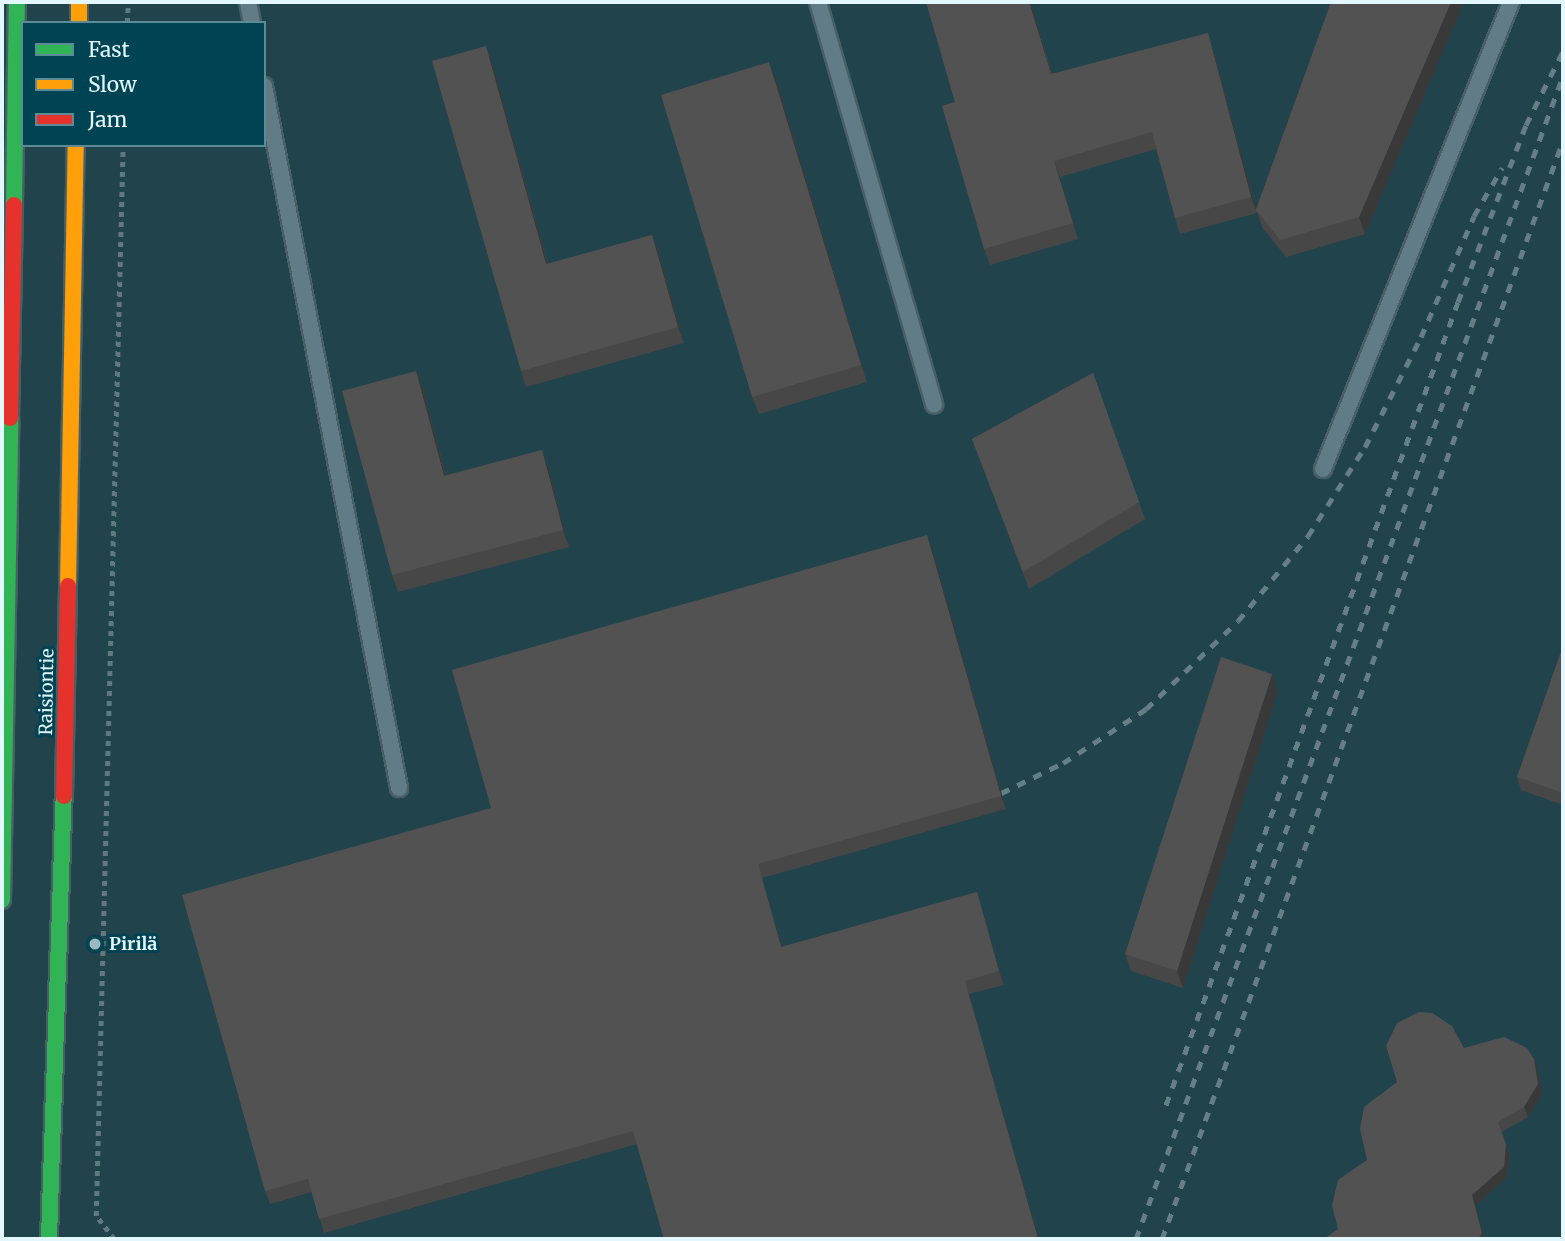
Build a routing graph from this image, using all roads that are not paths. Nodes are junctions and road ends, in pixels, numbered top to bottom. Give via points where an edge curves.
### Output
1 (17, 2) edge
2 (79, 2) edge
3 (248, 2) edge
4 (818, 2) edge
5 (1511, 2) edge
6 (79, 21) edge
7 (252, 21) edge
8 (266, 96) edge
9 (76, 147) edge
10 (933, 405) dead end
11 (1323, 470) dead end
12 (399, 788) dead end
13 (2, 900) edge
14 (49, 1239) edge

1 - 13 main road
2 - 6 main road
3 - 7 lane
4 - 10 lane
5 - 11 lane
8 - 12 lane
9 - 14 main road, Raisiontie via 60,1004

